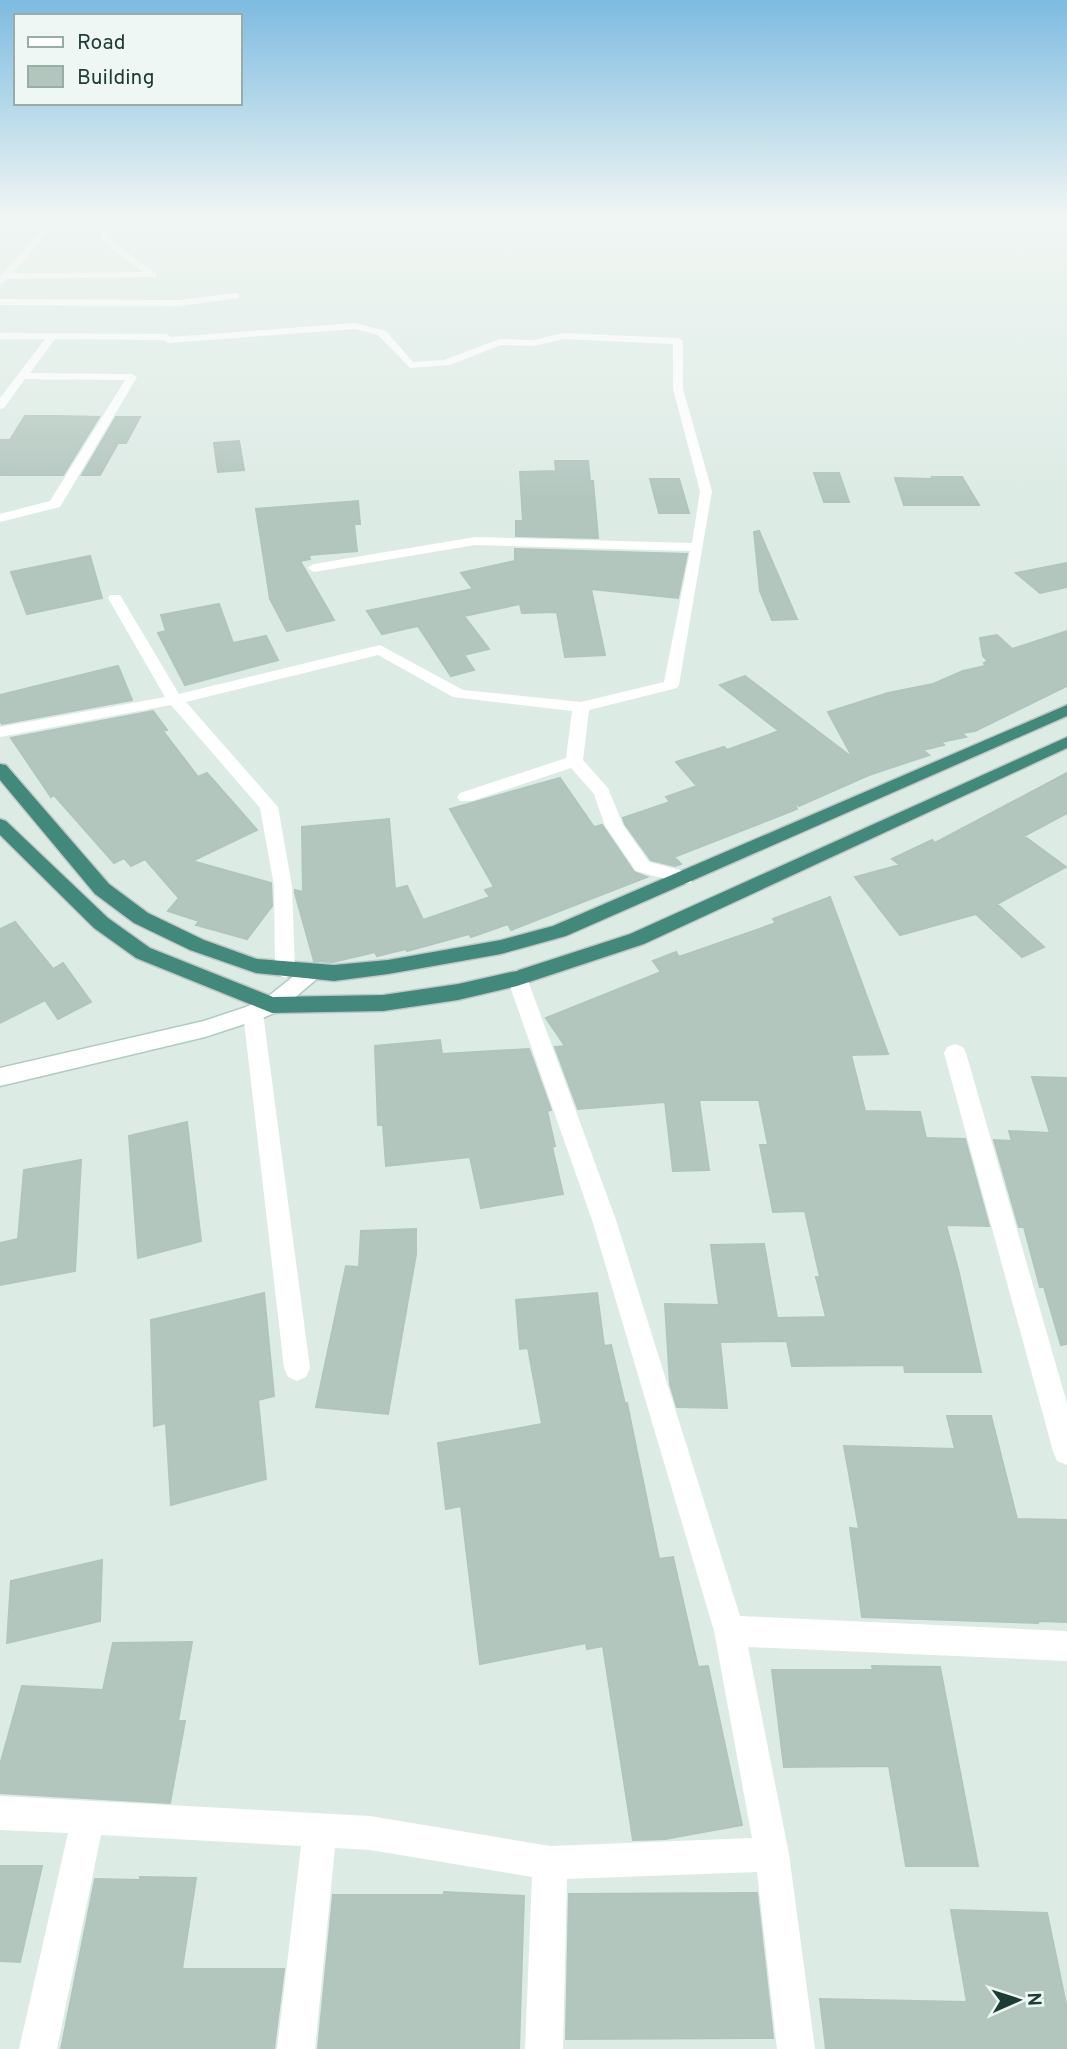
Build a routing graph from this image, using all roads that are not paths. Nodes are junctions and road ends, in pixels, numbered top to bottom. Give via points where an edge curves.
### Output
1 (53, 335) junction
2 (0, 336) edge
3 (22, 376) junction
4 (0, 406) edge
5 (0, 518) edge
6 (698, 547) junction
7 (314, 568) dead end
8 (115, 598) dead end
9 (176, 700) junction
10 (581, 707) junction
11 (1067, 710) edge
12 (0, 732) edge
13 (1065, 745) edge
14 (574, 761) junction
15 (0, 769) edge
16 (466, 797) dead end
17 (0, 825) edge
18 (684, 878) junction
19 (285, 970) junction
20 (312, 972) junction
21 (517, 978) junction
22 (263, 1009) junction
23 (955, 1053) dead end
24 (0, 1077) edge
25 (297, 1368) dead end
26 (1067, 1451) edge
27 (729, 1632) junction
28 (1067, 1646) edge
29 (0, 1813) edge
30 (88, 1818) junction
31 (320, 1831) junction
32 (772, 1854) junction
33 (550, 1863) junction
34 (38, 2049) edge
35 (296, 2049) edge
36 (544, 2049) edge
37 (796, 2049) edge

1 - 2 street
1 - 3 street
1 - 6 street via 167,338 355,327 382,333 410,365 446,362 500,342 534,343 564,336 678,341 678,389 706,491
3 - 4 street
3 - 5 street via 132,377 55,504
6 - 7 street via 475,541
6 - 10 street via 671,685
8 - 9 street
9 - 10 street via 380,650 459,694
9 - 12 street
9 - 19 street via 269,807 284,886
10 - 14 street
11 - 18 highway
13 - 21 highway via 637,939
14 - 16 street
14 - 18 street via 602,792 614,826 643,867
15 - 19 highway via 102,889 141,918 256,967
17 - 22 highway via 101,923 143,953
18 - 20 highway via 559,931 501,947 388,967
19 - 20 highway
20 - 22 street
21 - 22 highway via 383,1003
21 - 27 street via 604,1220
22 - 24 street via 205,1029
22 - 25 street
23 - 26 street
27 - 28 street
27 - 32 street
29 - 30 street
30 - 31 street
30 - 34 street
31 - 33 street via 370,1833
31 - 35 street
32 - 33 street
32 - 37 street
33 - 36 street

